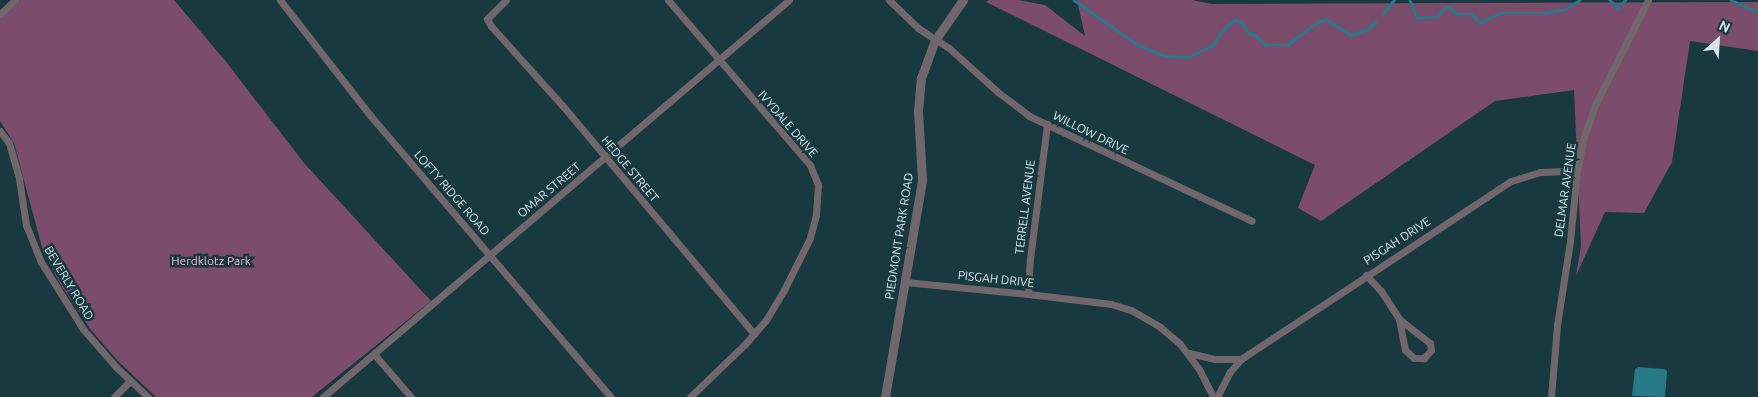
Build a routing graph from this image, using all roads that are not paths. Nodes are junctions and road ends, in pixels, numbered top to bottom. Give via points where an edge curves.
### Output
1 (15, 0) edge
2 (280, 0) edge
3 (506, 0) edge
4 (668, 0) edge
5 (789, 0) edge
6 (889, 0) edge
7 (963, 0) edge
8 (1648, 0) edge
9 (0, 14) edge
10 (935, 40) junction
11 (720, 60) junction
12 (1047, 124) junction
13 (0, 131) edge
14 (606, 157) junction
15 (1577, 170) junction
16 (1252, 221) dead end
17 (490, 255) junction
18 (1366, 275) junction
19 (905, 282) junction
20 (1028, 294) junction
21 (1399, 319) junction
22 (754, 334) junction
23 (374, 354) junction
24 (1189, 354) junction
25 (1241, 359) junction
26 (130, 382) junction
27 (114, 397) edge
28 (148, 397) edge
29 (323, 397) edge
30 (411, 397) edge
31 (611, 397) edge
32 (690, 397) edge
33 (885, 397) edge
34 (1213, 397) edge
35 (1217, 397) edge
36 (1551, 397) edge

1 - 9 street
2 - 17 street, LOFTY RIDGE ROAD via 369,114
3 - 14 street, HEDGE STREET via 487,19
4 - 11 street, IVYDALE DRIVE
5 - 11 street, OMAR STREET
6 - 10 street, WILLOW DRIVE
7 - 10 street, PIEDMONT PARK ROAD
8 - 15 street, DELMAR AVENUE via 1596,103
10 - 12 street, WILLOW DRIVE via 949,48 1024,112
10 - 19 street, PIEDMONT PARK ROAD via 919,89 922,180
11 - 14 street, OMAR STREET
11 - 22 street, IVYDALE DRIVE via 810,165 818,185 816,216 810,238 784,290
12 - 16 street, WILLOW DRIVE
12 - 20 street, TERRELL AVENUE
13 - 26 street, BEVERLY ROAD via 9,143 26,225 41,262 83,329
14 - 17 street, OMAR STREET
14 - 22 street, HEDGE STREET
15 - 18 street, PISGAH DRIVE via 1540,172 1511,181
15 - 36 street, DELMAR AVENUE
17 - 23 street, OMAR STREET
17 - 31 street, LOFTY RIDGE ROAD
18 - 21 street
18 - 25 street, PISGAH DRIVE
19 - 20 street, PISGAH DRIVE
19 - 33 street, PIEDMONT PARK ROAD
20 - 24 street, PISGAH DRIVE via 1111,304 1131,310 1160,326
21 - 21 street via 1430,343 1431,350 1424,358 1414,358 1404,350
22 - 32 street, IVYDALE DRIVE
23 - 29 street, OMAR STREET
23 - 30 street
24 - 25 street
24 - 34 street, PISGAH DRIVE
25 - 35 street, PISGAH DRIVE
26 - 27 street
26 - 28 street, BEVERLY ROAD

